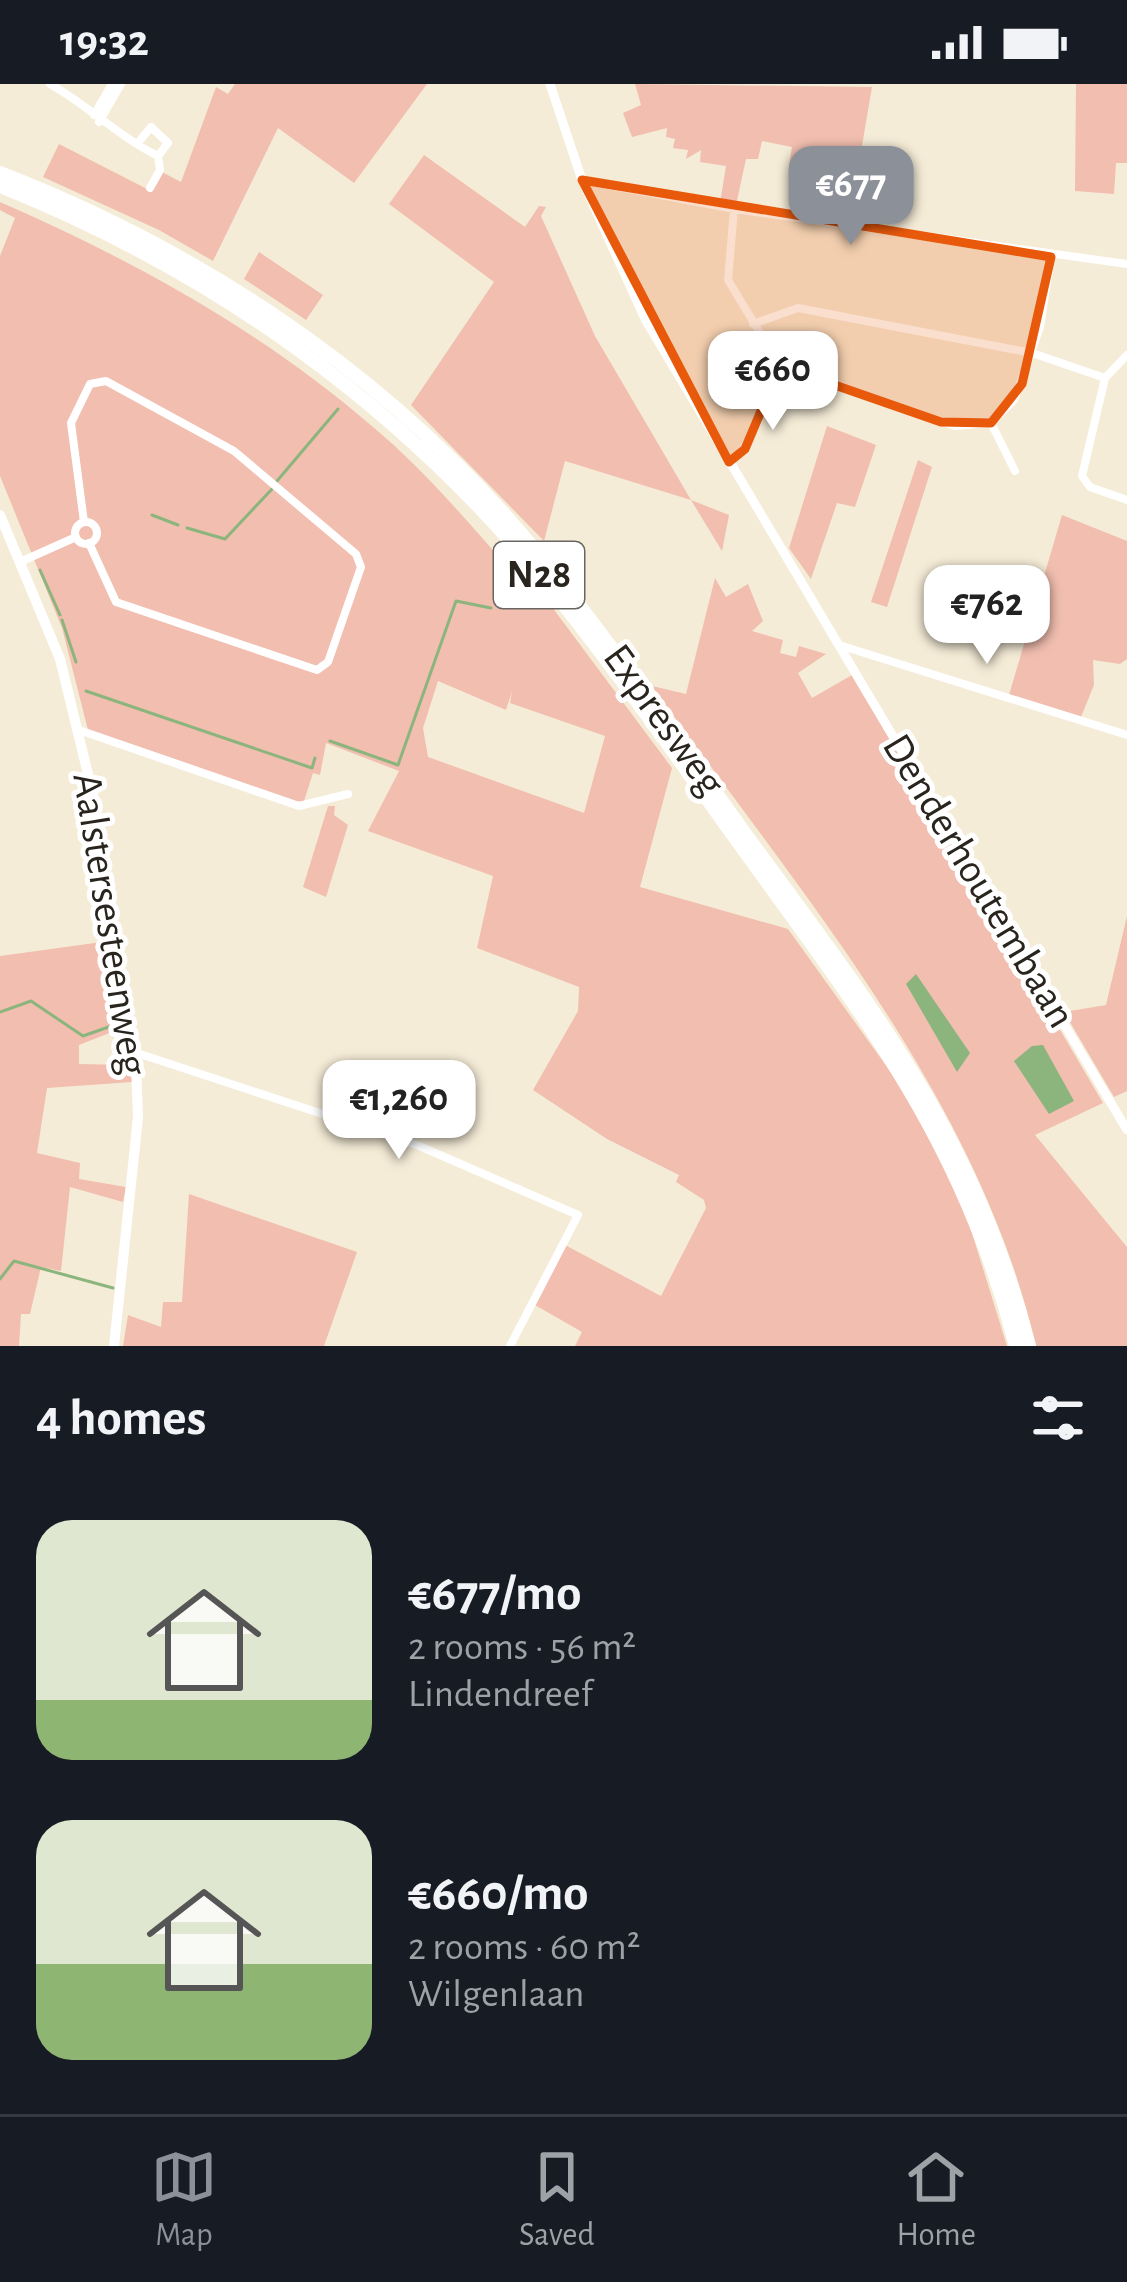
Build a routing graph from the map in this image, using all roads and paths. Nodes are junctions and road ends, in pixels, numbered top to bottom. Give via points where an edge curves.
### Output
1 (50, 84) edge
2 (112, 84) edge
3 (121, 84) edge
4 (550, 84) edge
5 (97, 118) junction
6 (137, 145) junction
7 (158, 156) junction
8 (0, 173) edge
9 (582, 180) junction
10 (0, 186) edge
11 (149, 188) dead end
12 (734, 209) junction
13 (1051, 257) junction
14 (1127, 264) edge
15 (753, 324) junction
16 (1032, 353) junction
17 (1127, 355) edge
18 (781, 366) junction
19 (1105, 378) junction
20 (991, 423) junction
21 (729, 462) junction
22 (1015, 471) dead end
23 (1127, 500) edge
24 (0, 515) edge
25 (84, 522) junction
26 (76, 537) junction
27 (89, 543) junction
28 (20, 562) junction
29 (839, 645) junction
30 (76, 730) junction
31 (1127, 735) edge
32 (348, 794) dead end
33 (134, 1052) junction
34 (1127, 1130) edge
35 (114, 1346) edge
36 (510, 1346) edge
37 (1016, 1346) edge
38 (1029, 1346) edge

1 - 5 street
2 - 5 street
3 - 5 street
4 - 9 street, Denderhoutembaan
5 - 6 street
6 - 7 street
6 - 7 street via 151,128 168,143
7 - 11 street
8 - 38 highway, Expresweg / N28 via 141,236 256,304 412,424 510,522 589,618 920,1078 983,1201
9 - 12 street
9 - 21 street, Denderhoutembaan via 616,263
10 - 37 highway, Expresweg / N28 via 135,247 265,324 404,433 501,530 581,627 891,1055 959,1177
12 - 13 street
12 - 15 street via 726,272
13 - 14 street
13 - 16 street
15 - 16 street via 798,308
15 - 18 street
16 - 19 street
16 - 20 street via 1013,400
17 - 19 street
18 - 20 street via 941,422
18 - 21 street via 761,396 745,449
19 - 23 street via 1082,476 1090,488
20 - 22 street
21 - 29 street, Denderhoutembaan
24 - 28 main road, Aalstersesteenweg
25 - 26 street
25 - 27 street via 96,531
25 - 27 street via 71,418 90,384 106,380 235,452 362,567 328,662 317,670 116,602
26 - 27 street
26 - 28 street
28 - 30 main road, Aalstersesteenweg via 60,659
29 - 31 street
29 - 34 street, Denderhoutembaan
30 - 32 street via 299,806
30 - 33 main road, Aalstersesteenweg via 98,822 104,924
33 - 35 main road, Aalstersesteenweg via 138,1117
33 - 36 street via 417,1145 578,1215

